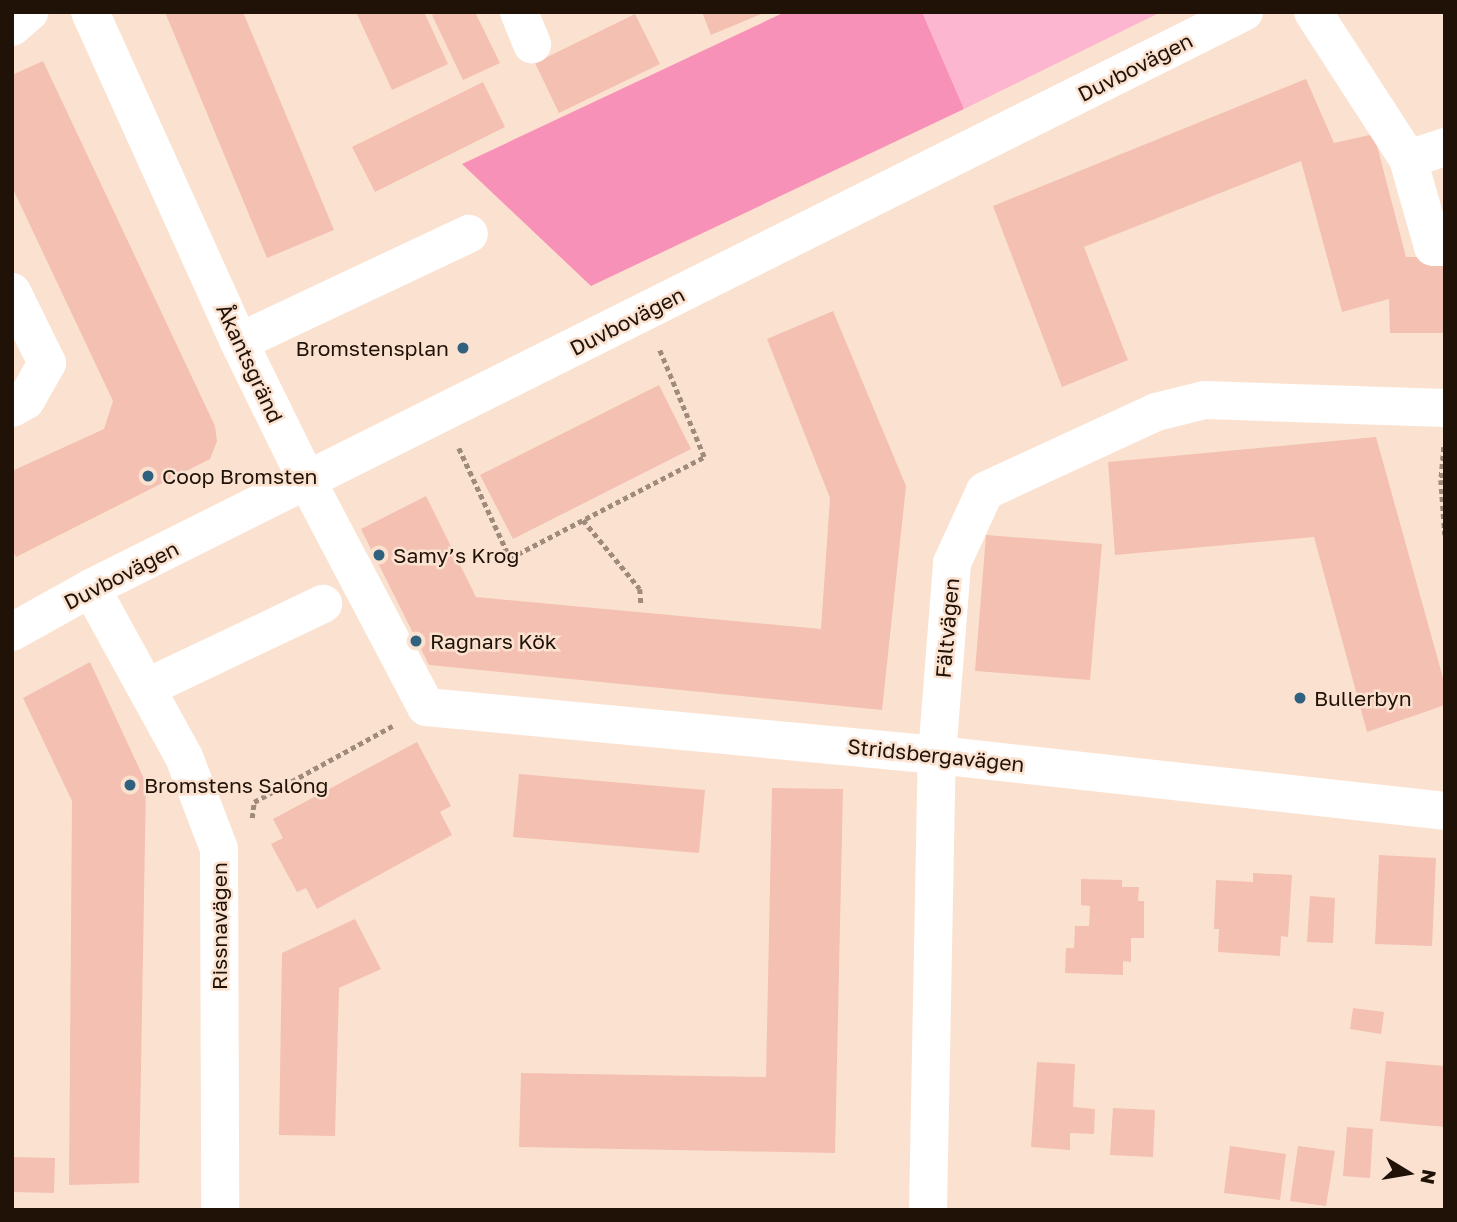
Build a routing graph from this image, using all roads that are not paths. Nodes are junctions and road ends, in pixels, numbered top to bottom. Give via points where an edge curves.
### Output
1 (29, 12) edge
2 (90, 12) edge
3 (1244, 12) edge
4 (1314, 12) edge
5 (12, 27) edge
6 (1445, 147) edge
7 (1408, 159) junction
8 (469, 234) dead end
9 (1445, 247) edge
10 (12, 292) edge
11 (239, 342) junction
12 (12, 408) edge
13 (1445, 408) edge
14 (306, 481) junction
15 (91, 588) junction
16 (323, 604) dead end
17 (12, 632) edge
18 (148, 687) junction
19 (426, 707) joint
20 (937, 755) junction
21 (1445, 811) edge
22 (220, 1210) edge
23 (928, 1210) edge

1 - 5 street
2 - 11 street, Åkantsgränd
3 - 14 street, Duvbovägen
4 - 7 street
6 - 7 street
7 - 9 street via 1433,247
8 - 11 street
10 - 12 street via 47,363 26,400
11 - 14 street, Åkantsgränd
13 - 20 street, Fältvägen via 1205,400 1156,412 985,491 952,563
14 - 15 street, Duvbovägen
14 - 19 street, Åkantsgränd
15 - 17 street, Duvbovägen
15 - 18 street, Rissnavägen
16 - 18 street
18 - 22 street, Rissnavägen via 184,757 219,849
19 - 20 street, Stridsbergavägen
20 - 21 street, Stridsbergavägen
20 - 23 street, Fältvägen

